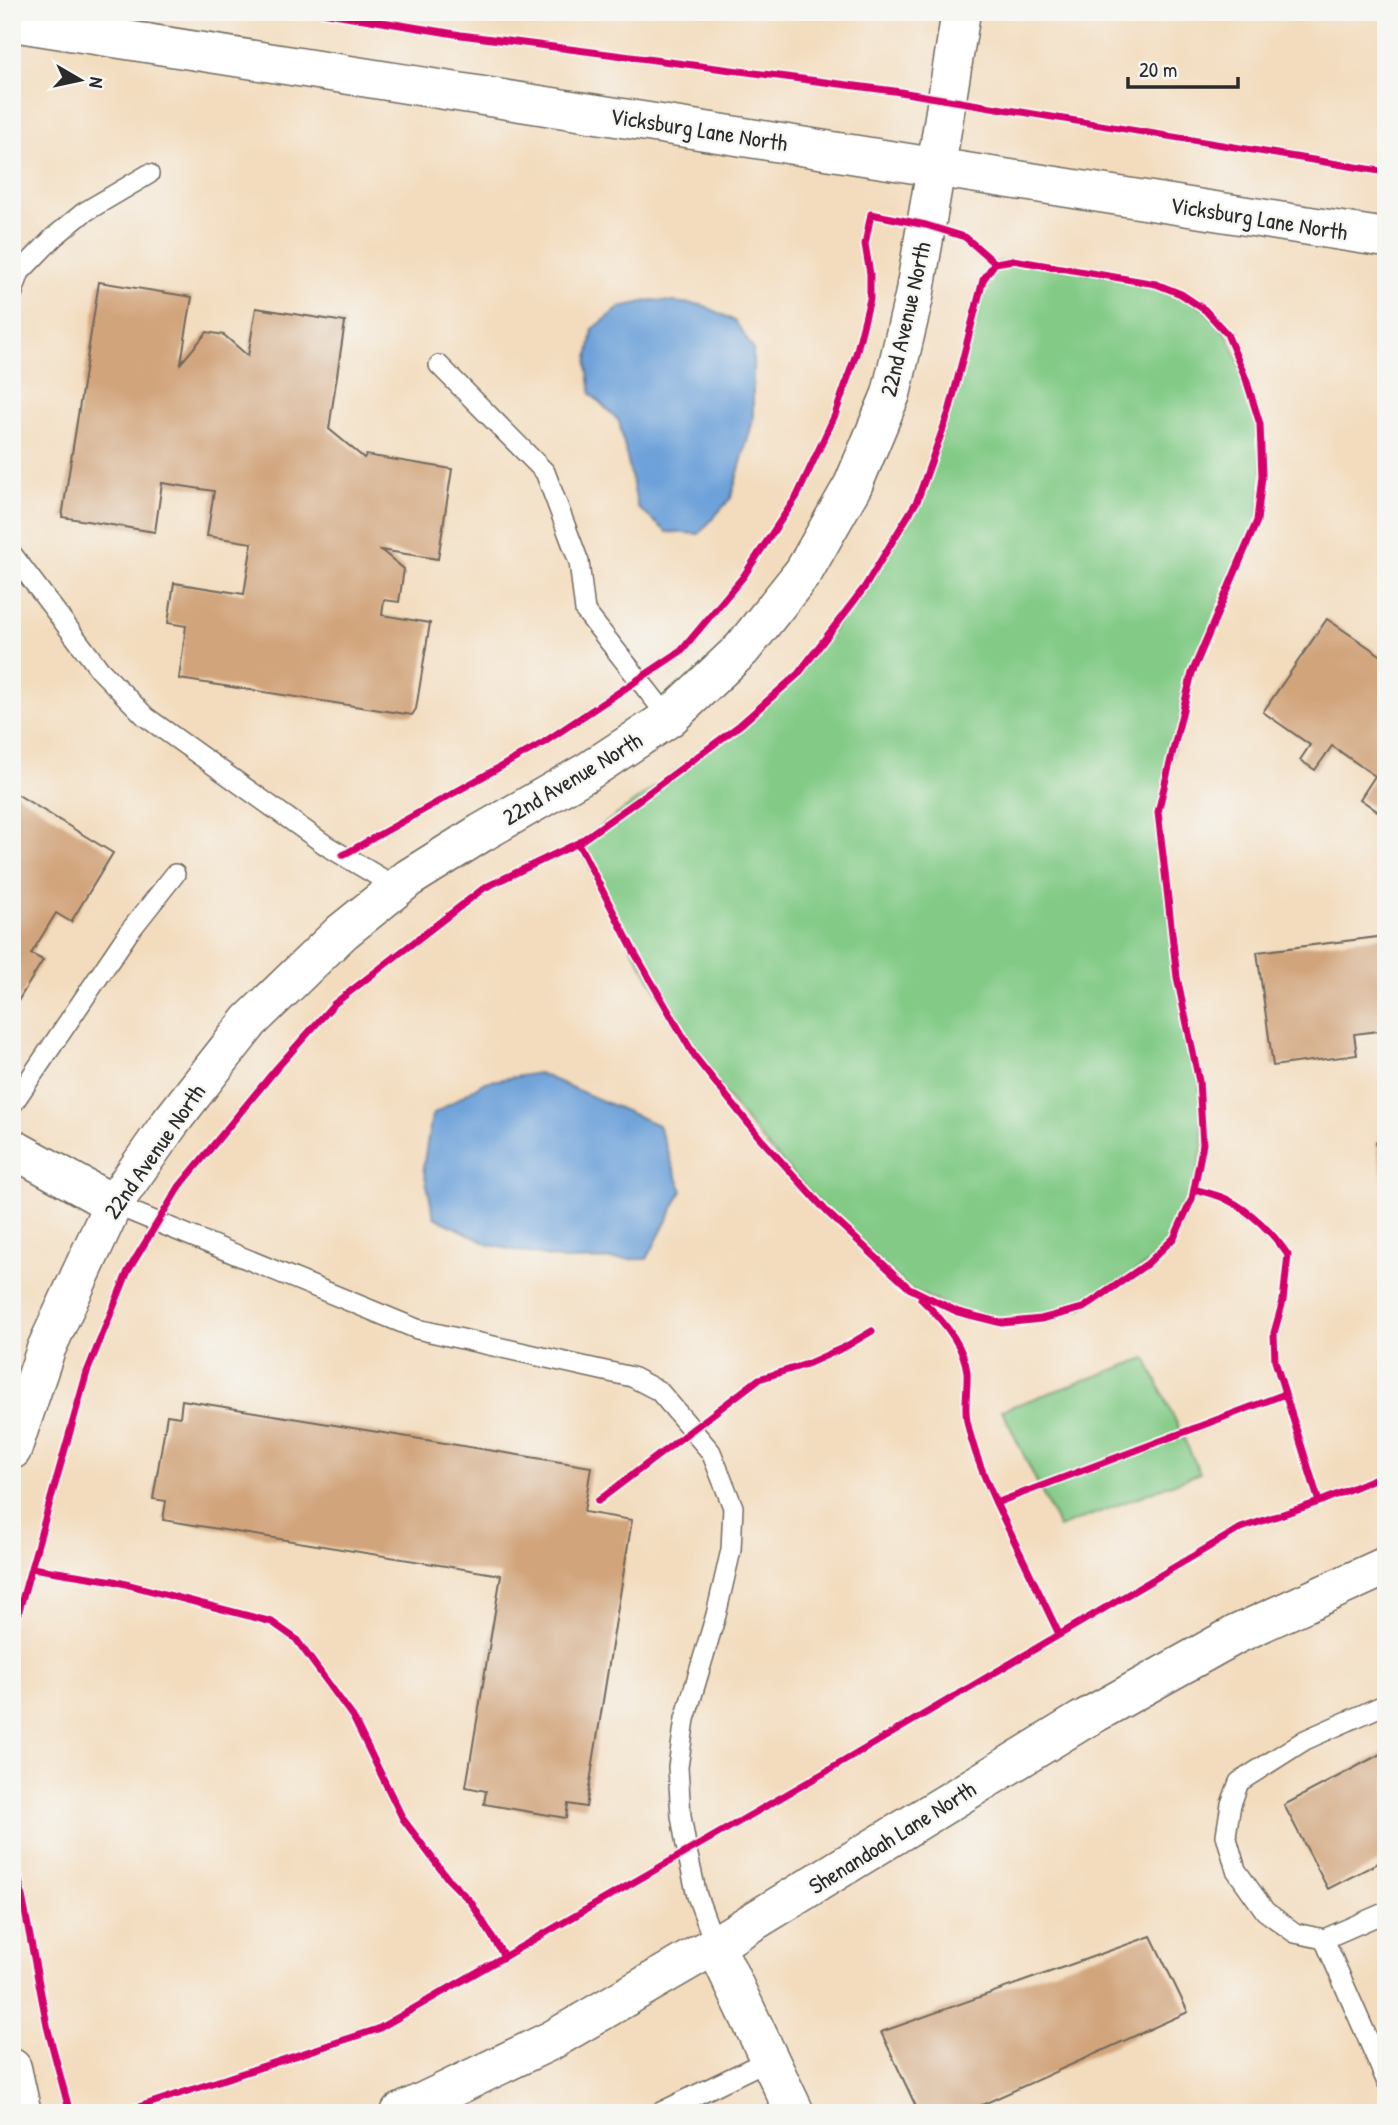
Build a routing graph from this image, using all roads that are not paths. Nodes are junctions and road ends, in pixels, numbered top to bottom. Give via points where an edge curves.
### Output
1 (961, 12) edge
2 (12, 22) edge
3 (936, 167) junction
4 (149, 174) dead end
5 (1386, 238) edge
6 (12, 295) edge
7 (439, 365) dead end
8 (12, 554) edge
9 (669, 718) junction
10 (175, 874) dead end
11 (398, 888) junction
12 (12, 1105) edge
13 (12, 1148) edge
14 (113, 1204) junction
15 (12, 1450) edge
16 (1386, 1566) edge
17 (1386, 1704) edge
18 (1386, 1912) edge
19 (1324, 1939) junction
20 (715, 1945) junction
21 (770, 2059) junction
22 (12, 2068) edge
23 (1386, 2080) edge
24 (22, 2113) edge
25 (400, 2113) edge
26 (659, 2113) edge
27 (795, 2113) edge

1 - 3 street, 22nd Avenue North
2 - 3 street, Vicksburg Lane North
3 - 5 street, Vicksburg Lane North
3 - 9 street, 22nd Avenue North via 914,296 891,394 853,485 804,572 742,649
4 - 6 lane via 83,213 54,237 20,272
7 - 9 lane via 545,472 579,562 585,611
8 - 11 lane via 100,670 146,717 327,846
9 - 11 street, 22nd Avenue North
10 - 12 lane via 129,932
11 - 14 street, 22nd Avenue North via 342,932 250,1021
13 - 14 street
14 - 15 street, 22nd Avenue North via 46,1349
14 - 20 lane via 418,1329 632,1377 659,1391 711,1452 733,1507 731,1550 685,1719 678,1767 687,1851
16 - 20 street, Shenandoah Lane North via 1237,1634 1081,1721
17 - 19 lane via 1305,1740 1239,1782 1231,1804 1226,1835 1236,1870 1265,1911 1295,1933
18 - 19 lane
19 - 23 lane
20 - 21 street
20 - 25 street, Shenandoah Lane North via 552,2040
21 - 26 lane
21 - 27 street
22 - 24 street

